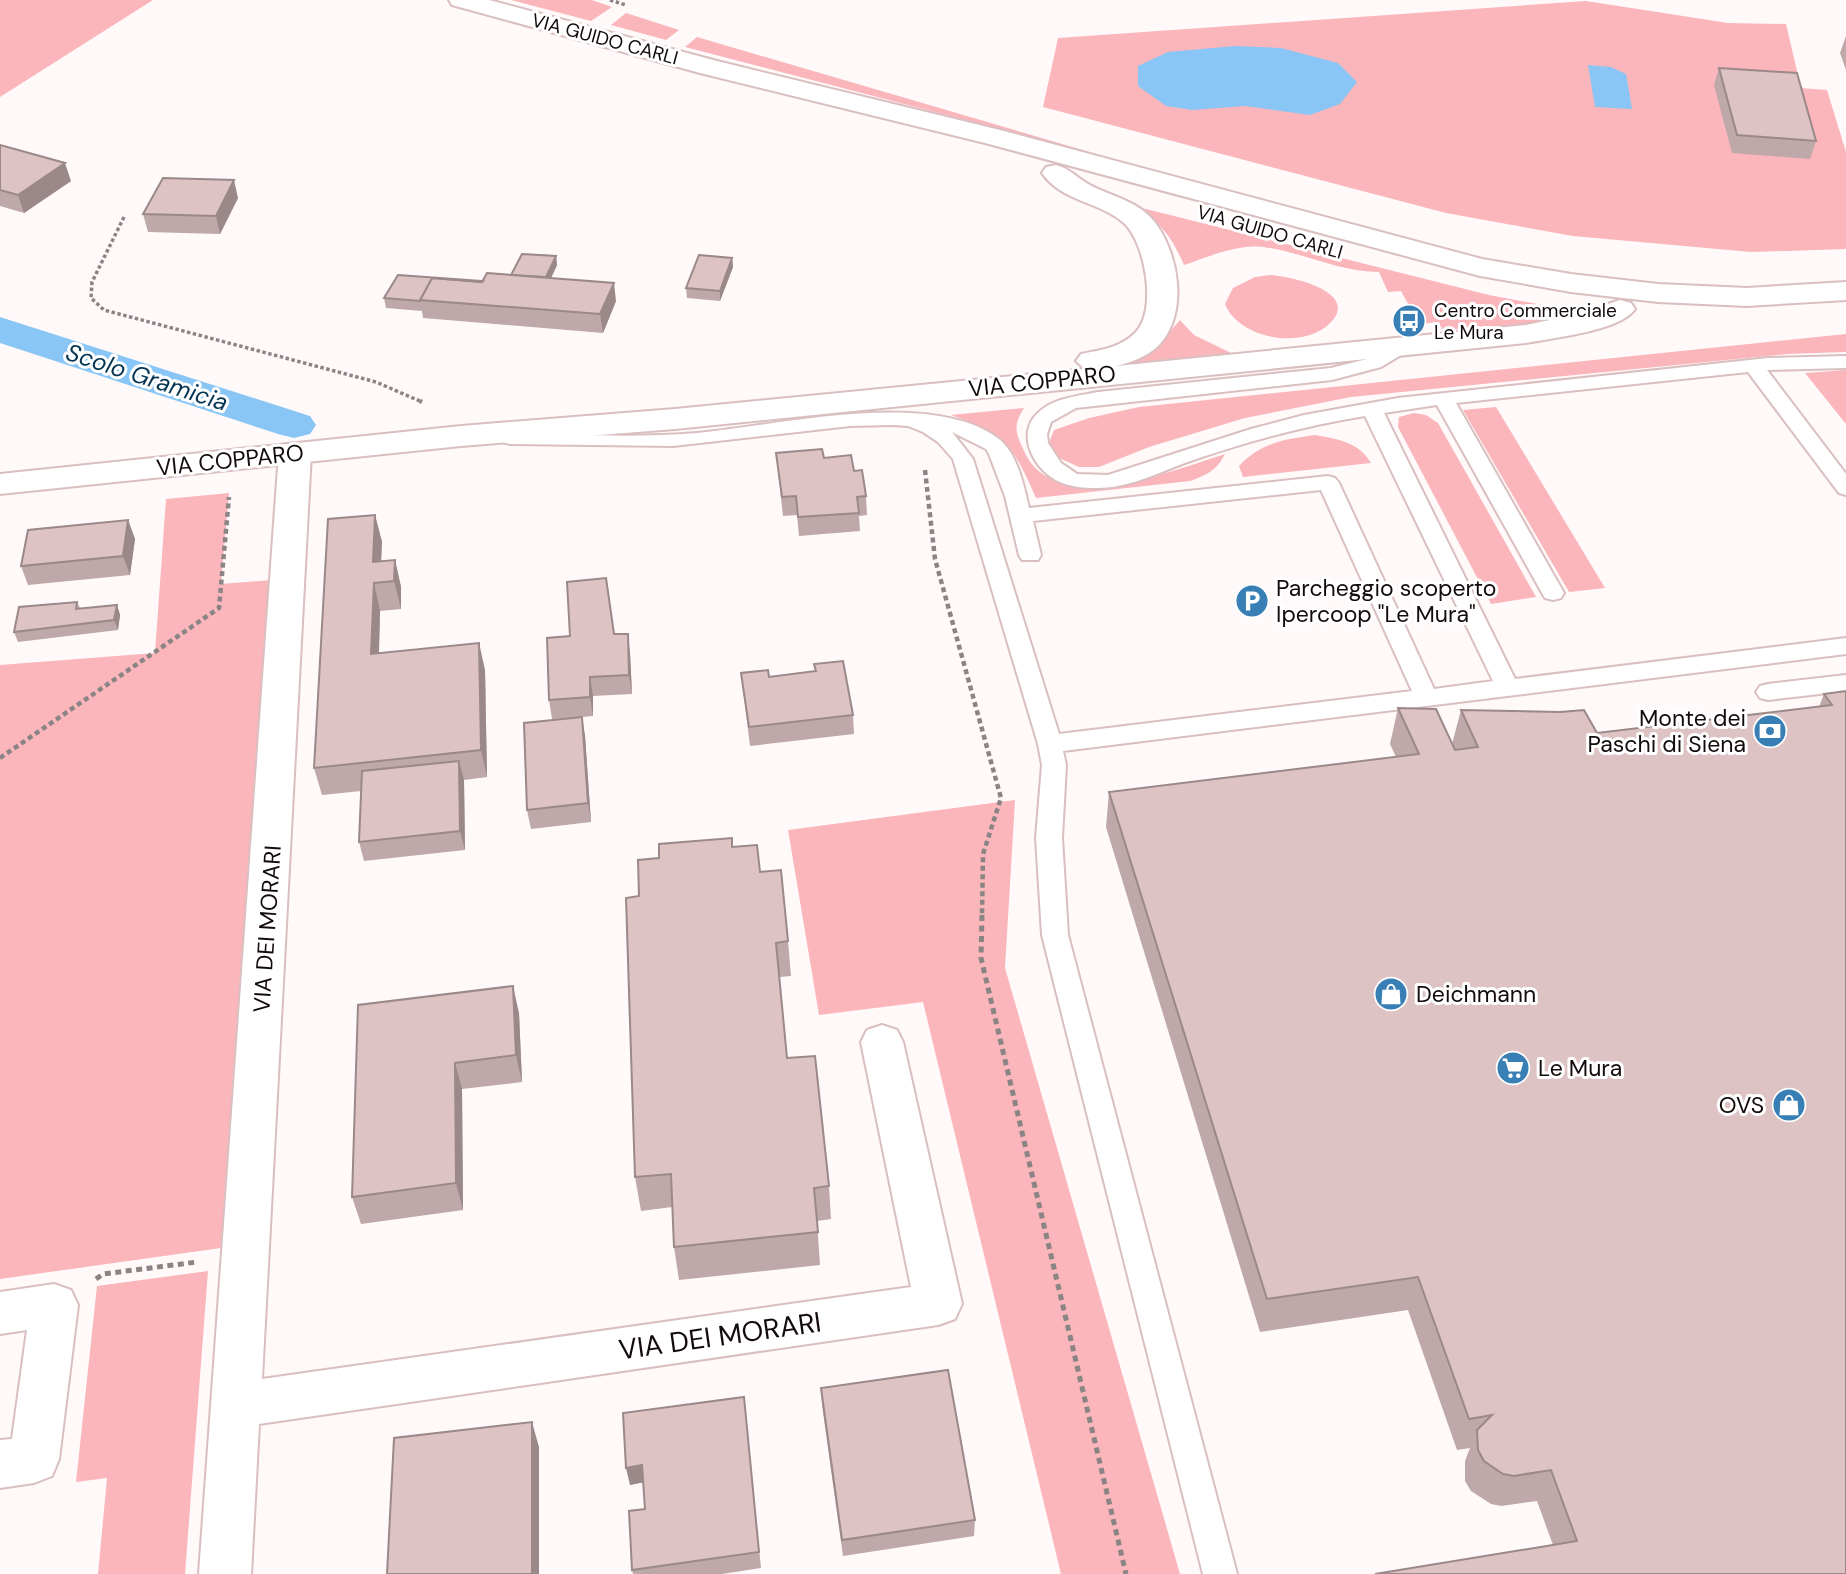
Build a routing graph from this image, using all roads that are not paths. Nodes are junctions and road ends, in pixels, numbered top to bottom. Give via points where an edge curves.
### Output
1 (461, 0) edge
2 (709, 67) junction
3 (1056, 173) junction
4 (1846, 290) edge
5 (1620, 309) junction
6 (1846, 312) edge
7 (1404, 345) junction
8 (1846, 362) edge
9 (1754, 367) junction
10 (1444, 400) junction
11 (1371, 409) junction
12 (903, 418) junction
13 (446, 437) junction
14 (295, 453) junction
15 (0, 484) edge
16 (1846, 488) edge
17 (1019, 516) junction
18 (1030, 555) dead end
19 (1553, 593) dead end
20 (1846, 646) edge
21 (1846, 683) edge
22 (1507, 687) junction
23 (1768, 692) dead end
24 (1426, 697) junction
25 (1049, 744) junction
26 (882, 1042) dead end
27 (0, 1313) edge
28 (236, 1405) junction
29 (0, 1464) edge
30 (225, 1574) edge
31 (1220, 1574) edge

1 - 2 street, VIA GUIDO CARLI
2 - 3 street, VIA GUIDO CARLI
2 - 4 street, VIA GUIDO CARLI via 994,136 1526,276 1616,290 1706,296
3 - 5 street, VIA GUIDO CARLI via 1447,279
3 - 13 street, VIA COPPARO via 1077,190 1136,218 1158,261 1161,303 1153,331 1137,347 1114,358
5 - 6 street, VIA GUIDO CARLI via 1751,315
5 - 7 street, VIA COPPARO via 1553,330
7 - 11 lane via 1374,363 1332,374 1070,404 1039,423 1036,438 1049,466 1066,478 1120,480 1246,437
7 - 13 street, VIA COPPARO via 675,419
8 - 9 lane
9 - 10 lane
9 - 16 lane
10 - 11 lane
10 - 19 lane
11 - 22 lane
12 - 13 lane via 697,439 598,442
12 - 17 lane via 956,426 992,445 1004,458
12 - 25 lane via 942,435 963,459
13 - 14 street, VIA COPPARO
14 - 15 street, VIA COPPARO
14 - 28 street, VIA DEI MORARI
17 - 18 lane
17 - 24 lane via 1328,483
20 - 22 lane
21 - 23 lane
22 - 24 lane
24 - 25 lane
25 - 31 lane via 1054,763 1049,838 1055,935
26 - 28 street, VIA DEI MORARI via 938,1304
27 - 29 street via 54,1305 34,1459
28 - 30 street, VIA DEI MORARI

